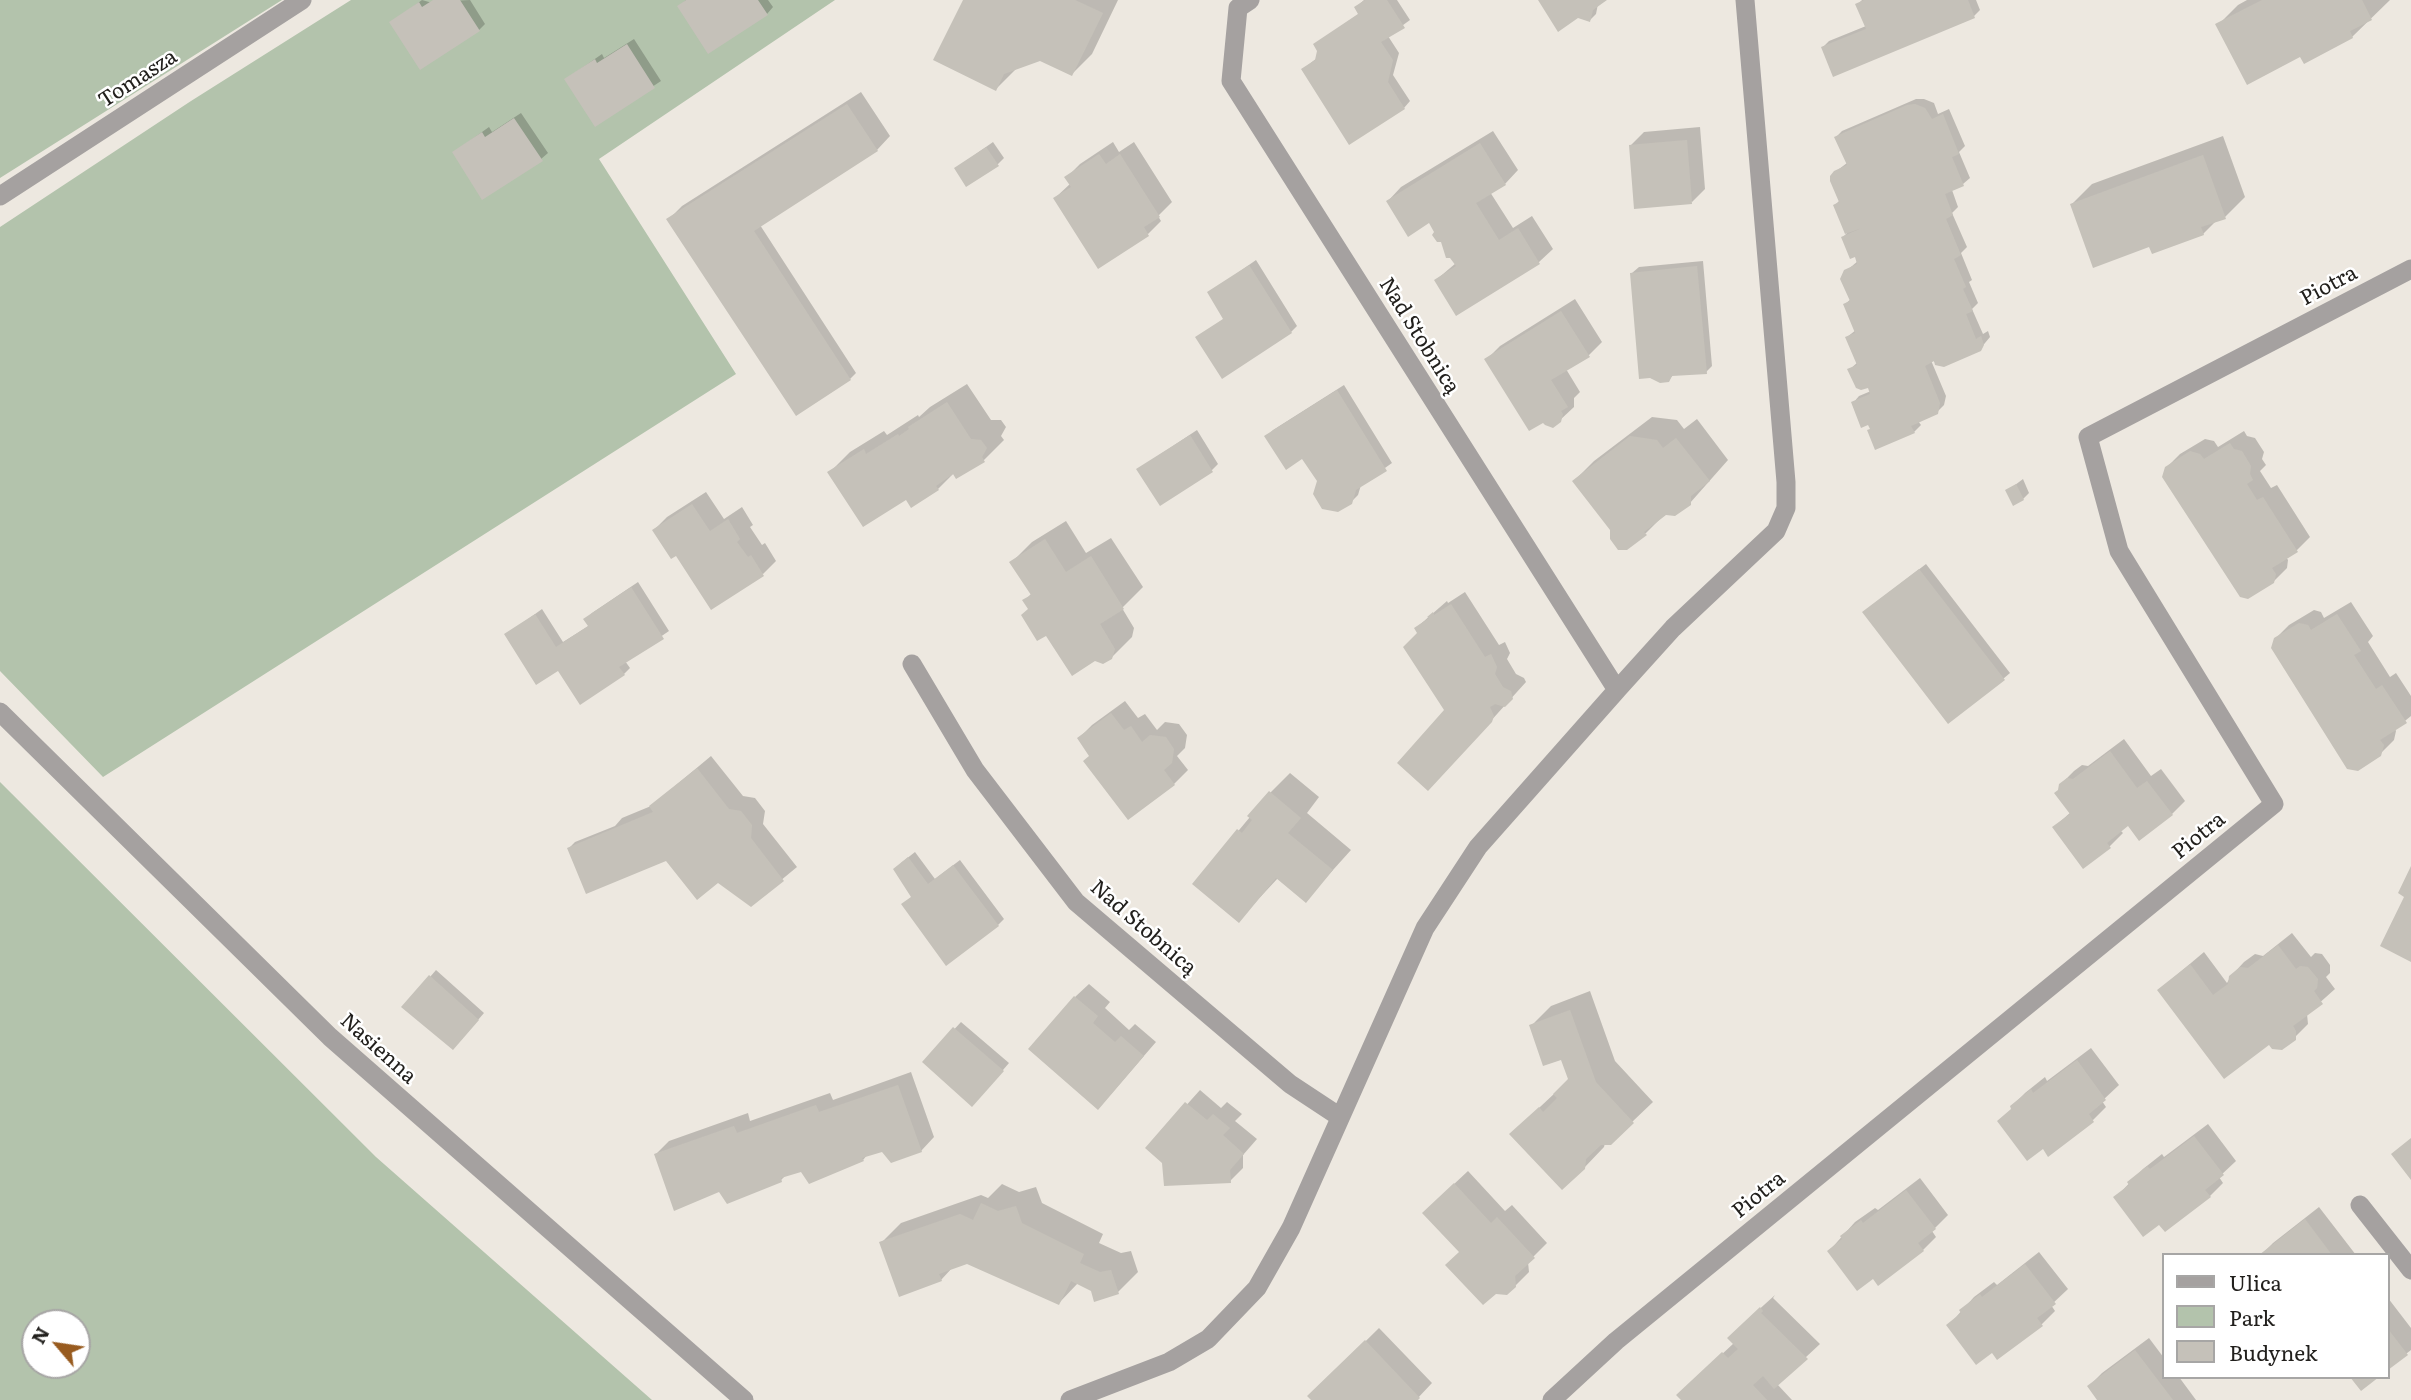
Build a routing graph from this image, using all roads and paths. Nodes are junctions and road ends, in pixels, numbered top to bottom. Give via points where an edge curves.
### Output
1 (302, 0) edge
2 (1250, 0) edge
3 (1745, 0) edge
4 (0, 196) edge
5 (2411, 269) edge
6 (912, 664) dead end
7 (1617, 690) junction
8 (0, 712) edge
9 (1340, 1117) junction
10 (2360, 1205) dead end
11 (2411, 1270) edge
12 (744, 1400) edge
13 (1070, 1400) edge
14 (1552, 1400) edge

1 - 4 street, Tomasza
2 - 7 street, Nad Stobnicą via 1238,8 1231,81
3 - 7 street via 1786,508 1776,531 1674,628
5 - 14 street, Piotra via 2088,437 2119,551 2274,804 1616,1341
6 - 9 street, Nad Stobnicą via 975,770 1076,902 1290,1084
7 - 9 street via 1478,847 1425,928
8 - 12 street, Nasienna via 330,1037
9 - 13 street via 1291,1228 1257,1288 1208,1339 1169,1362
10 - 11 street

